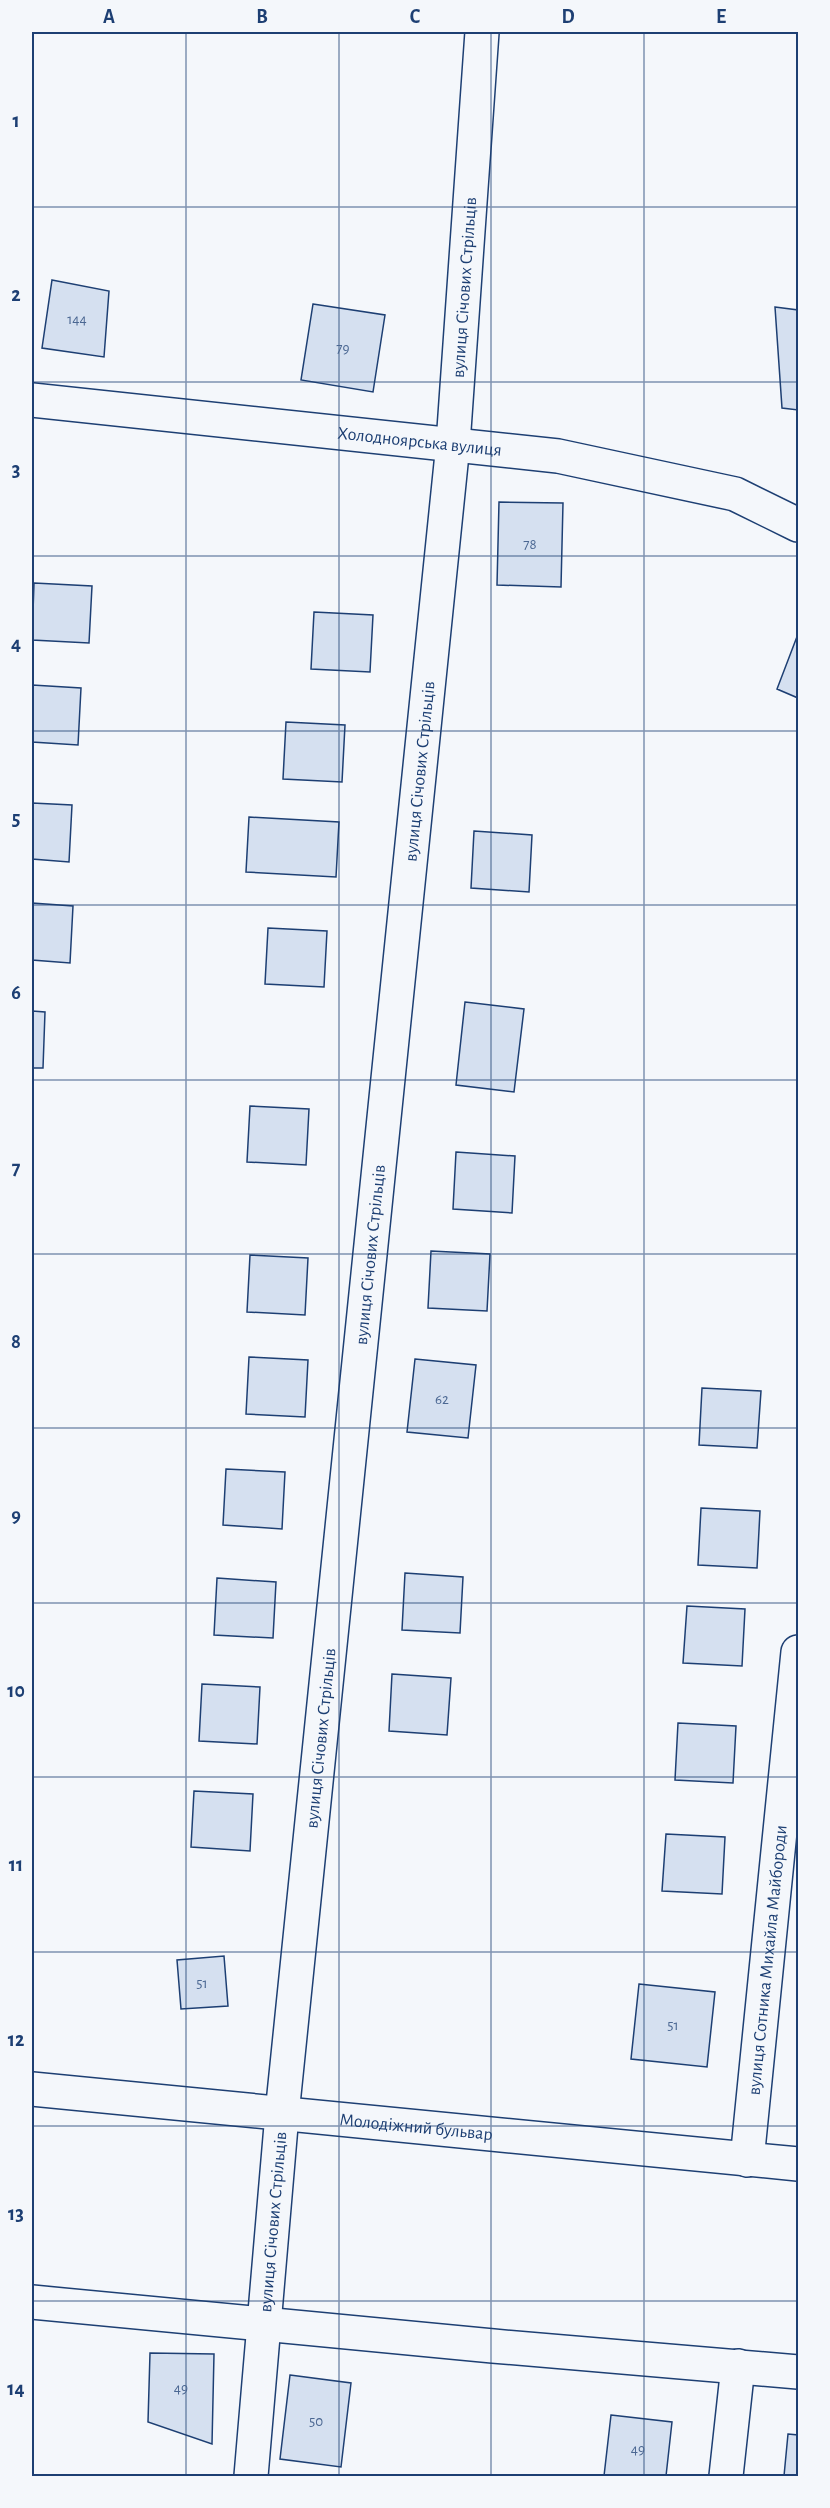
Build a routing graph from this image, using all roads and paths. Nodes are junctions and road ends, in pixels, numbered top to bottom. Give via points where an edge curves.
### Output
1 (482, 32) edge
2 (32, 400) edge
3 (453, 444) junction
4 (798, 525) edge
5 (798, 1652) edge
6 (32, 2089) edge
7 (282, 2114) junction
8 (747, 2160) junction
9 (798, 2164) edge
10 (32, 2302) edge
11 (264, 2324) junction
12 (738, 2367) junction
13 (798, 2372) edge
14 (251, 2476) edge
15 (726, 2476) edge

1 - 3 street, вулиця Січових Стрільців
2 - 3 street, Холодноярська вулиця
3 - 4 street, Холодноярська вулиця via 558,456 735,494
3 - 7 street, вулиця Січових Стрільців
5 - 8 street, вулиця Сотника Михайла Майбороди
6 - 7 street, Молодіжний бульвар
7 - 8 street, Молодіжний бульвар
7 - 11 street, вулиця Січових Стрільців
8 - 9 street, Молодіжний бульвар
10 - 11 street
11 - 12 street
11 - 14 street, вулиця Січових Стрільців
12 - 13 street
12 - 15 street

